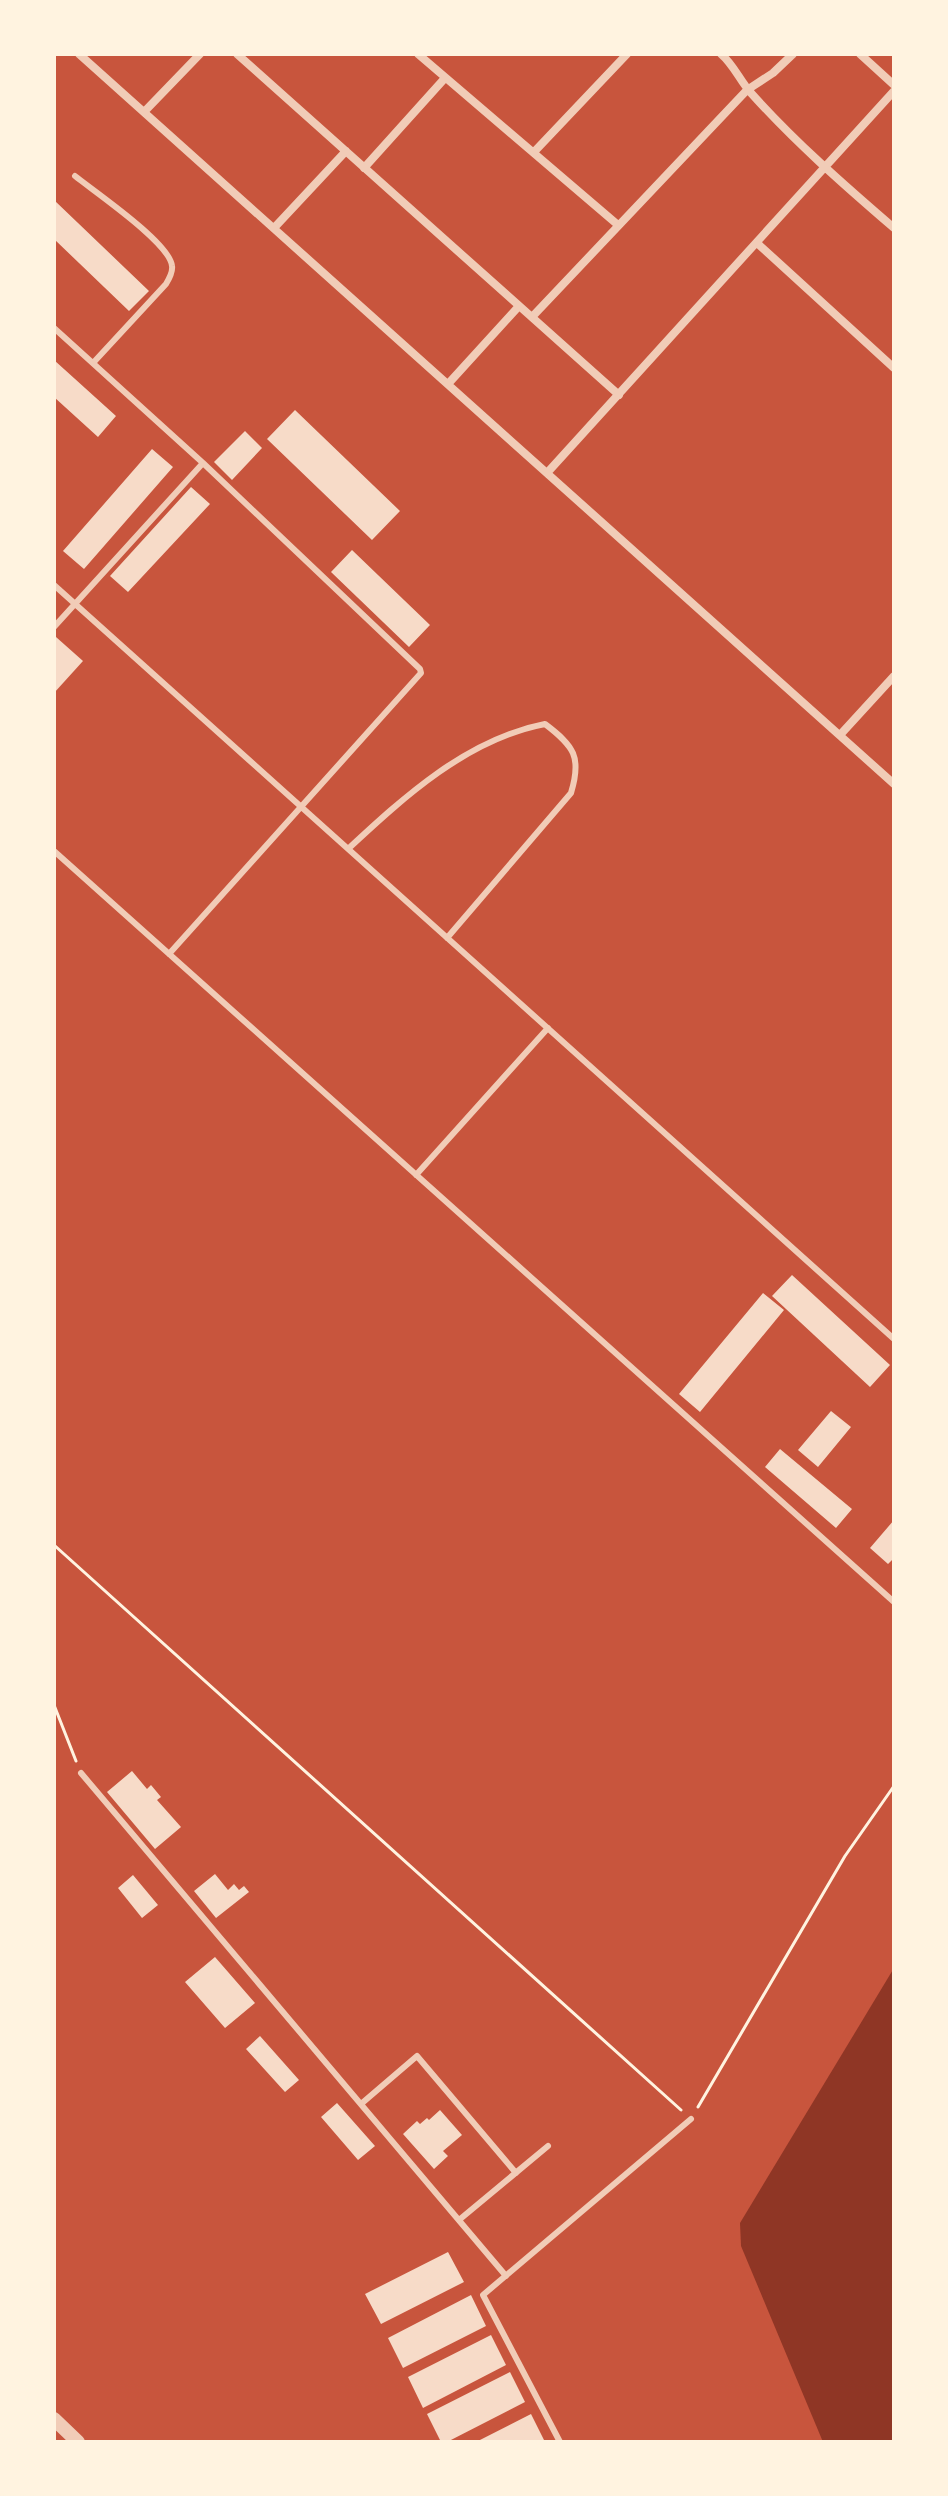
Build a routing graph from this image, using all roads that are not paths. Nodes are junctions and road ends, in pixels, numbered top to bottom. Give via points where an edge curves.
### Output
1 (79, 54) edge
2 (200, 54) edge
3 (237, 54) edge
4 (418, 54) edge
5 (627, 54) edge
6 (721, 54) edge
7 (793, 54) edge
8 (860, 54) edge
9 (445, 78) junction
10 (894, 85) edge
11 (747, 90) junction
12 (894, 91) edge
13 (144, 112) junction
14 (346, 151) junction
15 (534, 152) junction
16 (364, 168) junction
17 (825, 169) junction
18 (75, 176) dead end
19 (618, 225) junction
20 (274, 228) junction
21 (894, 228) edge
22 (757, 243) junction
23 (519, 306) junction
24 (532, 317) junction
25 (54, 328) edge
26 (93, 363) junction
27 (894, 368) edge
28 (448, 384) junction
29 (619, 395) junction
30 (203, 463) junction
31 (547, 473) junction
32 (54, 585) edge
33 (75, 604) junction
34 (54, 627) edge
35 (894, 676) edge
36 (840, 735) junction
37 (894, 784) edge
38 (300, 806) junction
39 (348, 849) junction
40 (54, 851) edge
41 (447, 938) junction
42 (169, 954) junction
43 (548, 1028) junction
44 (416, 1175) junction
45 (894, 1339) edge
46 (894, 1602) edge
47 (81, 1773) road end
48 (361, 2104) junction
49 (691, 2119) road end
50 (548, 2146) dead end
51 (516, 2173) junction
52 (459, 2220) junction
53 (506, 2276) junction
54 (54, 2419) edge
55 (72, 2440) edge
56 (560, 2442) edge

1 - 13 street
2 - 13 street
3 - 14 street
4 - 9 street
5 - 15 street
6 - 11 street
7 - 11 street
8 - 10 street
9 - 15 street
9 - 16 street
11 - 17 street
11 - 19 street
12 - 17 street
13 - 20 street
14 - 16 street
14 - 20 street
15 - 19 street
16 - 23 street
17 - 21 street
17 - 22 street
18 - 26 lane via 149,235 167,252 173,268 166,284
19 - 24 street
20 - 28 street
22 - 27 street
22 - 29 street
23 - 24 street
23 - 28 street
24 - 29 street
25 - 26 lane
26 - 30 lane
28 - 31 street
29 - 31 street
30 - 33 lane
30 - 38 lane via 420,669
31 - 36 street
32 - 33 lane
33 - 34 lane
33 - 38 lane
35 - 36 street
36 - 37 street
38 - 39 lane
38 - 42 lane
39 - 41 lane
39 - 41 lane via 395,806 464,756 520,729 545,724 561,736 575,755 578,770 571,793
40 - 42 lane
41 - 43 lane
42 - 44 lane
43 - 44 lane
43 - 45 lane
44 - 46 lane
47 - 48 lane
48 - 51 lane via 417,2056
48 - 52 lane
49 - 53 lane
50 - 51 lane
51 - 52 lane
52 - 53 lane
53 - 56 lane via 483,2295
54 - 55 street

